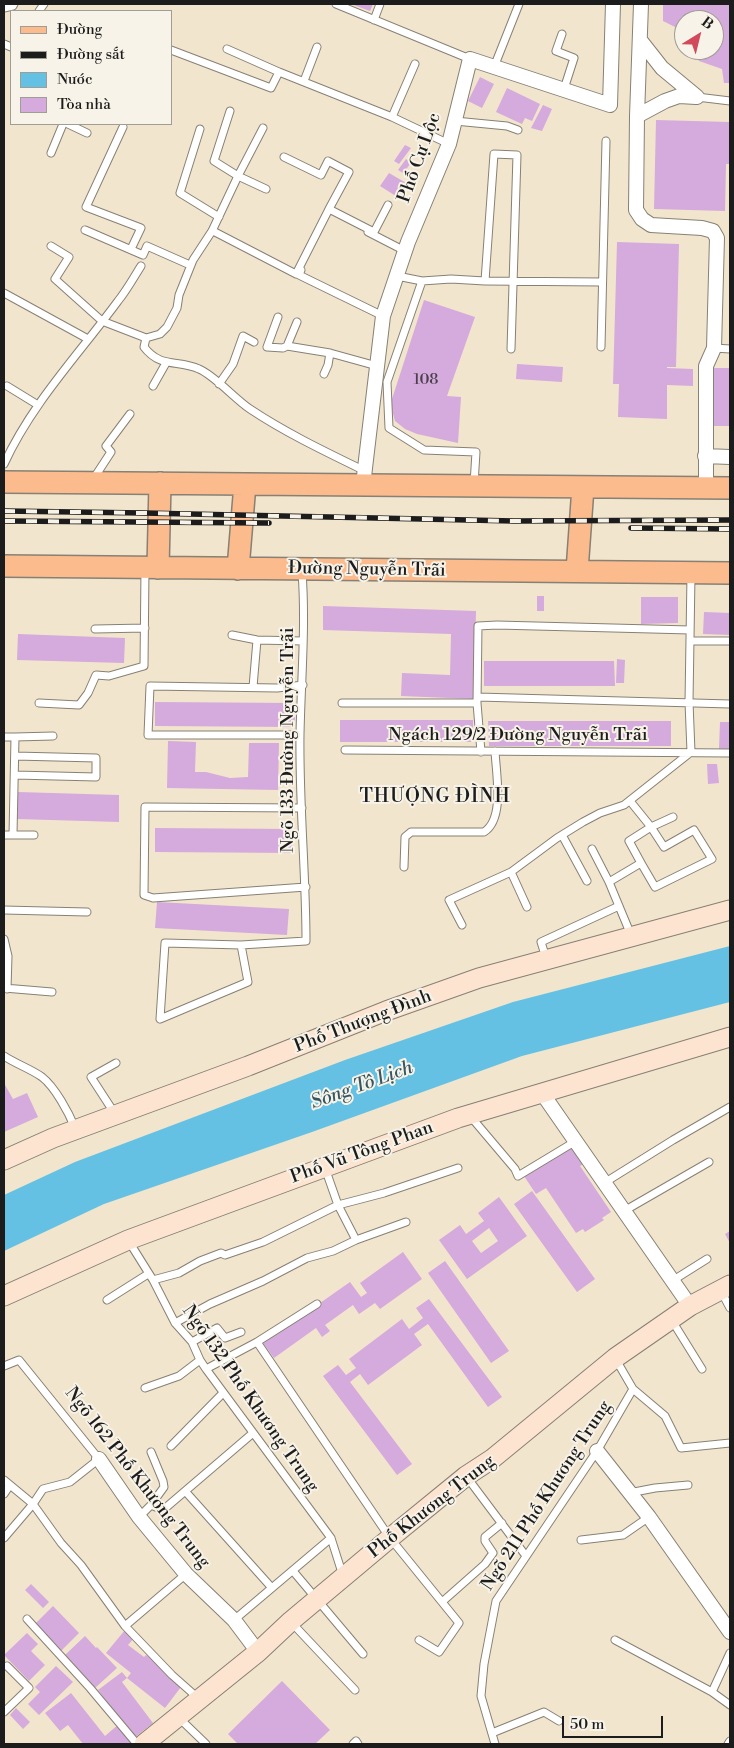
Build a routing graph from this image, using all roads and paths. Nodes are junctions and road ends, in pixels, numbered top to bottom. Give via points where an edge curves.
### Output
1 (14, 4) edge
2 (336, 4) edge
3 (380, 4) edge
4 (519, 4) edge
5 (612, 4) edge
6 (641, 4) edge
7 (4, 8) edge
8 (374, 20) junction
9 (562, 34) dead end
10 (640, 40) junction
11 (317, 47) dead end
12 (227, 49) dead end
13 (172, 50) edge
14 (470, 58) junction
15 (415, 64) dead end
16 (494, 67) junction
17 (280, 72) junction
18 (304, 81) junction
19 (564, 89) junction
20 (697, 97) junction
21 (730, 101) edge
22 (230, 111) dead end
23 (637, 116) junction
24 (392, 117) junction
25 (455, 121) junction
26 (63, 125) edge
27 (70, 125) edge
28 (123, 127) dead end
29 (264, 128) dead end
30 (200, 129) dead end
31 (518, 130) dead end
32 (88, 132) dead end
33 (606, 141) dead end
34 (449, 144) junction
35 (51, 154) dead end
36 (284, 157) dead end
37 (238, 176) junction
38 (266, 189) dead end
39 (388, 205) dead end
40 (330, 211) junction
41 (219, 217) junction
42 (85, 230) dead end
43 (212, 230) junction
44 (51, 246) dead end
45 (130, 249) junction
46 (405, 251) junction
47 (190, 265) junction
48 (141, 266) dead end
49 (397, 276) junction
50 (422, 281) junction
51 (485, 281) junction
52 (513, 282) junction
53 (602, 282) junction
54 (4, 294) edge
55 (383, 316) junction
56 (278, 317) dead end
57 (102, 321) junction
58 (298, 322) dead end
59 (146, 338) junction
60 (88, 339) junction
61 (254, 342) dead end
62 (287, 346) junction
63 (601, 347) dead end
64 (714, 348) junction
65 (730, 349) edge
66 (511, 350) dead end
67 (330, 353) junction
68 (166, 363) junction
69 (378, 366) junction
70 (324, 374) dead end
71 (219, 384) junction
72 (7, 386) dead end
73 (154, 386) dead end
74 (38, 405) junction
75 (130, 414) dead end
76 (705, 456) junction
77 (730, 457) edge
78 (4, 464) edge
79 (364, 478) junction
80 (4, 482) edge
81 (91, 482) junction
82 (160, 483) junction
83 (244, 484) junction
84 (474, 486) junction
85 (583, 487) junction
86 (706, 488) junction
87 (730, 488) edge
88 (4, 566) edge
89 (151, 568) junction
90 (238, 569) junction
91 (302, 569) junction
92 (577, 572) junction
93 (691, 572) junction
94 (730, 573) edge
95 (145, 628) junction
96 (95, 629) dead end
97 (690, 630) junction
98 (232, 635) dead end
99 (257, 640) junction
100 (303, 641) junction
101 (690, 641) junction
102 (730, 641) edge
103 (303, 685) junction
104 (253, 687) junction
105 (478, 700) junction
106 (689, 702) junction
107 (39, 703) dead end
108 (342, 703) dead end
109 (730, 704) edge
110 (4, 736) edge
111 (53, 736) dead end
112 (300, 736) junction
113 (16, 737) junction
114 (345, 750) dead end
115 (495, 751) junction
116 (481, 752) junction
117 (691, 752) junction
118 (730, 753) edge
119 (15, 756) junction
120 (15, 775) junction
121 (630, 801) junction
122 (302, 808) junction
123 (672, 817) dead end
124 (651, 827) junction
125 (4, 835) edge
126 (13, 835) junction
127 (34, 835) dead end
128 (562, 835) junction
129 (592, 849) dead end
130 (641, 863) junction
131 (404, 866) dead end
132 (511, 872) junction
133 (588, 881) dead end
134 (609, 882) junction
135 (306, 886) junction
136 (526, 906) dead end
137 (618, 906) junction
138 (4, 910) edge
139 (730, 910) edge
140 (88, 912) dead end
141 (462, 925) dead end
142 (632, 937) junction
143 (4, 939) edge
144 (241, 945) junction
145 (546, 959) junction
146 (5, 988) edge
147 (52, 992) dead end
148 (730, 1037) edge
149 (4, 1056) edge
150 (116, 1063) dead end
151 (542, 1093) junction
152 (730, 1107) edge
153 (115, 1114) junction
154 (469, 1114) junction
155 (76, 1130) junction
156 (576, 1141) junction
157 (4, 1160) edge
158 (709, 1162) dead end
159 (324, 1167) junction
160 (458, 1168) dead end
161 (604, 1183) junction
162 (338, 1205) junction
163 (624, 1211) junction
164 (406, 1222) dead end
165 (128, 1240) junction
166 (356, 1240) junction
167 (707, 1259) dead end
168 (150, 1277) junction
169 (672, 1281) junction
170 (726, 1288) edge
171 (4, 1296) edge
172 (107, 1300) dead end
173 (317, 1304) dead end
174 (690, 1306) junction
175 (730, 1308) edge
176 (671, 1318) junction
177 (175, 1323) junction
178 (241, 1332) dead end
179 (192, 1342) junction
180 (257, 1342) junction
181 (615, 1358) junction
182 (200, 1360) junction
183 (4, 1366) edge
184 (702, 1369) dead end
185 (206, 1370) junction
186 (145, 1388) dead end
187 (633, 1389) junction
188 (224, 1393) junction
189 (253, 1433) junction
190 (730, 1443) edge
191 (170, 1446) dead end
192 (597, 1451) junction
193 (151, 1452) dead end
194 (99, 1459) junction
195 (466, 1476) junction
196 (4, 1480) edge
197 (10, 1485) junction
198 (688, 1485) dead end
199 (185, 1491) junction
200 (629, 1493) junction
201 (4, 1494) edge
202 (33, 1504) junction
203 (151, 1505) junction
204 (139, 1517) junction
205 (649, 1518) junction
206 (502, 1523) junction
207 (4, 1538) edge
208 (331, 1538) junction
209 (390, 1538) junction
210 (581, 1540) dead end
211 (526, 1556) junction
212 (293, 1571) junction
213 (186, 1574) junction
214 (343, 1577) junction
215 (272, 1588) junction
216 (317, 1600) junction
217 (442, 1602) junction
218 (27, 1619) dead end
219 (234, 1620) junction
220 (291, 1621) junction
221 (126, 1626) junction
222 (730, 1632) edge
223 (419, 1640) dead end
224 (615, 1640) dead end
225 (258, 1652) junction
226 (730, 1653) edge
227 (363, 1654) dead end
228 (7, 1666) dead end
229 (355, 1690) dead end
230 (712, 1692) junction
231 (201, 1699) junction
232 (730, 1706) edge
233 (4, 1712) edge
234 (178, 1716) junction
235 (559, 1721) dead end
236 (492, 1733) junction
237 (137, 1744) edge
238 (144, 1744) edge
239 (206, 1744) edge
240 (352, 1744) edge
241 (358, 1744) edge
242 (495, 1744) edge

1 - 7 lane
2 - 8 lane
3 - 8 lane
4 - 16 lane
5 - 19 street via 610,105
6 - 10 street
8 - 14 lane
9 - 19 lane via 556,51 574,58
10 - 20 street via 662,68
10 - 23 street
11 - 18 lane
12 - 17 lane
13 - 17 lane via 272,88
14 - 16 street
14 - 25 street, Phố Cự Lộc
15 - 24 lane
16 - 19 street
17 - 18 lane
18 - 24 lane
20 - 21 lane
20 - 23 street via 679,96
22 - 37 lane via 214,161
23 - 64 street via 636,210 651,225 702,228 713,231 717,238
24 - 34 lane
25 - 31 lane
25 - 34 street, Phố Cự Lộc
26 - 35 lane
27 - 32 lane
28 - 45 lane via 86,207 141,228
29 - 37 lane
30 - 41 lane via 180,193
33 - 53 lane
34 - 46 street, Phố Cự Lộc
36 - 40 lane via 320,175 328,161 349,172
37 - 38 lane
37 - 41 lane
39 - 40 lane via 374,232
40 - 43 lane via 296,274
40 - 46 lane
40 - 55 lane via 299,275
41 - 43 lane
42 - 45 lane
43 - 47 lane
44 - 57 lane via 68,257 54,279
45 - 47 lane via 143,255 147,246
46 - 49 street, Phố Cự Lộc
47 - 59 lane via 178,295 177,308 167,327 160,334
48 - 57 lane
49 - 50 lane
49 - 55 street, Phố Cự Lộc
50 - 51 lane
50 - 84 lane via 387,382 388,428 424,450 476,452
51 - 52 lane
51 - 52 lane via 494,154 516,155
52 - 53 lane
52 - 66 lane
53 - 63 lane
54 - 60 lane
55 - 69 street, Phố Cự Lộc
56 - 62 lane via 267,347
57 - 59 lane
57 - 60 lane
58 - 62 lane
59 - 68 lane via 144,347
60 - 74 lane
61 - 71 lane via 243,336 233,364
62 - 67 lane
64 - 65 lane
64 - 76 street via 706,366
67 - 69 lane
67 - 70 lane
68 - 71 lane via 200,369
68 - 73 lane
69 - 79 street, Phố Cự Lộc
71 - 79 lane via 249,409
72 - 74 lane
74 - 78 lane
75 - 81 lane via 106,446 111,452
76 - 77 street
76 - 86 street
79 - 83 main road
79 - 84 main road
80 - 81 main road
81 - 82 main road
82 - 83 main road
82 - 89 main road
83 - 90 main road
84 - 85 main road
85 - 86 main road
85 - 92 main road
86 - 87 main road
88 - 89 main road, Đường Nguyễn Trãi
89 - 90 main road, Đường Nguyễn Trãi
89 - 95 lane
90 - 91 main road, Đường Nguyễn Trãi
91 - 92 main road, Đường Nguyễn Trãi
91 - 100 lane, Ngõ 133 Đường Nguyễn Trãi
92 - 93 main road, Đường Nguyễn Trãi
93 - 94 main road, Đường Nguyễn Trãi
93 - 97 lane
95 - 96 lane
95 - 107 lane via 144,666 108,676 96,675 79,705
97 - 101 lane
97 - 105 lane via 478,626
98 - 99 lane
99 - 100 lane
99 - 104 lane
100 - 103 lane, Ngõ 133 Đường Nguyễn Trãi
101 - 102 lane
101 - 106 lane
103 - 104 lane
103 - 112 lane, Ngõ 133 Đường Nguyễn Trãi
104 - 112 lane via 150,686 148,735
105 - 106 lane
105 - 108 lane
105 - 116 lane
106 - 109 lane
106 - 117 lane
110 - 113 lane
111 - 113 lane
112 - 122 lane, Ngõ 133 Đường Nguyễn Trãi
113 - 119 lane
114 - 116 lane, Ngách 129/2 Đường Nguyễn Trãi
115 - 116 lane, Ngách 129/2 Đường Nguyễn Trãi
115 - 117 lane, Ngách 129/2 Đường Nguyễn Trãi
115 - 131 lane via 497,806 492,825 484,832 411,832 405,836
117 - 118 lane, Ngách 129/2 Đường Nguyễn Trãi
117 - 121 lane
119 - 120 lane
119 - 120 lane via 96,758 96,777
120 - 126 lane
121 - 124 lane
121 - 128 lane via 600,813
122 - 135 lane, Ngõ 133 Đường Nguyễn Trãi
122 - 135 lane via 144,807 144,895 153,898
123 - 124 lane
124 - 130 lane via 629,841
124 - 130 lane via 664,847 694,830 712,859 655,887
125 - 126 lane
126 - 127 lane
128 - 132 lane
128 - 133 lane
129 - 134 lane
130 - 134 lane
132 - 136 lane
132 - 141 lane via 449,900
134 - 137 lane
135 - 144 lane, Ngõ 133 Đường Nguyễn Trãi via 306,941
137 - 142 lane
137 - 145 lane via 541,942
138 - 140 lane
139 - 142 main road, Phố Thượng Đình
142 - 145 main road, Phố Thượng Đình
143 - 146 lane via 8,956
144 - 144 lane via 248,982 160,1019 165,943
145 - 153 main road, Phố Thượng Đình via 479,978
146 - 147 lane
148 - 151 main road, Phố Vũ Tông Phan
149 - 155 lane via 44,1078
150 - 153 lane via 91,1077
151 - 154 main road, Phố Vũ Tông Phan
151 - 156 street
152 - 161 lane
153 - 155 main road, Phố Thượng Đình
154 - 156 lane via 518,1176
154 - 159 main road, Phố Vũ Tông Phan
155 - 157 main road, Phố Thượng Đình
156 - 161 street
158 - 163 lane
159 - 162 lane
159 - 165 main road, Phố Vũ Tông Phan
160 - 162 lane
161 - 163 street
162 - 166 lane
162 - 168 lane via 263,1242 225,1255 213,1255 179,1272
163 - 169 street
164 - 166 lane
165 - 168 lane, Ngõ 132 Phố Khương Trung
165 - 171 main road, Phố Vũ Tông Phan
166 - 177 lane via 334,1251 307,1258
167 - 169 lane
168 - 172 lane
168 - 177 lane, Ngõ 132 Phố Khương Trung
169 - 174 street
170 - 174 main road, Phố Khương Trung
170 - 175 lane
173 - 180 lane
174 - 176 main road, Phố Khương Trung
176 - 181 main road, Phố Khương Trung
176 - 184 lane
177 - 179 lane, Ngõ 132 Phố Khương Trung
178 - 179 lane via 225,1338 217,1328
179 - 182 lane, Ngõ 132 Phố Khương Trung
180 - 185 lane
180 - 209 lane
181 - 187 lane, Ngõ 211 Phố Khương Trung
181 - 195 main road, Phố Khương Trung via 492,1460
182 - 185 lane, Ngõ 132 Phố Khương Trung
182 - 186 lane via 179,1376
183 - 194 lane, Ngõ 162 Phố Khương Trung via 19,1360
185 - 188 lane, Ngõ 132 Phố Khương Trung
187 - 190 lane via 665,1416 681,1448
187 - 192 lane, Ngõ 211 Phố Khương Trung
188 - 189 lane, Ngõ 132 Phố Khương Trung
188 - 191 lane
189 - 199 lane
189 - 208 lane, Ngõ 132 Phố Khương Trung
192 - 200 street
192 - 211 lane, Ngõ 211 Phố Khương Trung
193 - 203 lane via 164,1487
194 - 202 lane via 70,1482 43,1489
194 - 204 street, Ngõ 162 Phố Khương Trung
195 - 206 lane
195 - 209 main road, Phố Khương Trung
196 - 197 lane
197 - 201 lane
197 - 202 lane
198 - 200 lane
199 - 203 lane via 163,1510
199 - 215 lane
200 - 205 street
202 - 207 lane
202 - 221 lane
203 - 204 lane
204 - 213 street, Ngõ 162 Phố Khương Trung
205 - 210 lane via 623,1535
205 - 222 street
206 - 211 lane
206 - 217 lane via 485,1537 493,1553 485,1564
208 - 212 lane
208 - 214 lane, Ngõ 132 Phố Khương Trung
209 - 214 main road, Phố Khương Trung
209 - 217 lane
211 - 236 lane, Ngõ 211 Phố Khương Trung via 496,1601 481,1696
212 - 215 lane
212 - 216 lane
213 - 219 street, Ngõ 162 Phố Khương Trung
213 - 221 lane
214 - 216 main road, Phố Khương Trung
215 - 219 lane
216 - 220 main road, Phố Khương Trung
216 - 227 lane
217 - 223 lane via 459,1623 440,1652
218 - 237 lane
219 - 225 street, Ngõ 162 Phố Khương Trung
220 - 225 main road, Phố Khương Trung
220 - 229 lane
221 - 231 lane via 172,1675
224 - 230 lane
225 - 231 main road, Phố Khương Trung
226 - 230 lane
228 - 233 lane via 29,1688
230 - 232 lane
231 - 234 main road, Phố Khương Trung
234 - 238 main road, Phố Khương Trung
234 - 239 lane
235 - 236 lane via 544,1712
236 - 242 lane, Ngõ 211 Phố Khương Trung
240 - 241 lane via 356,1741

